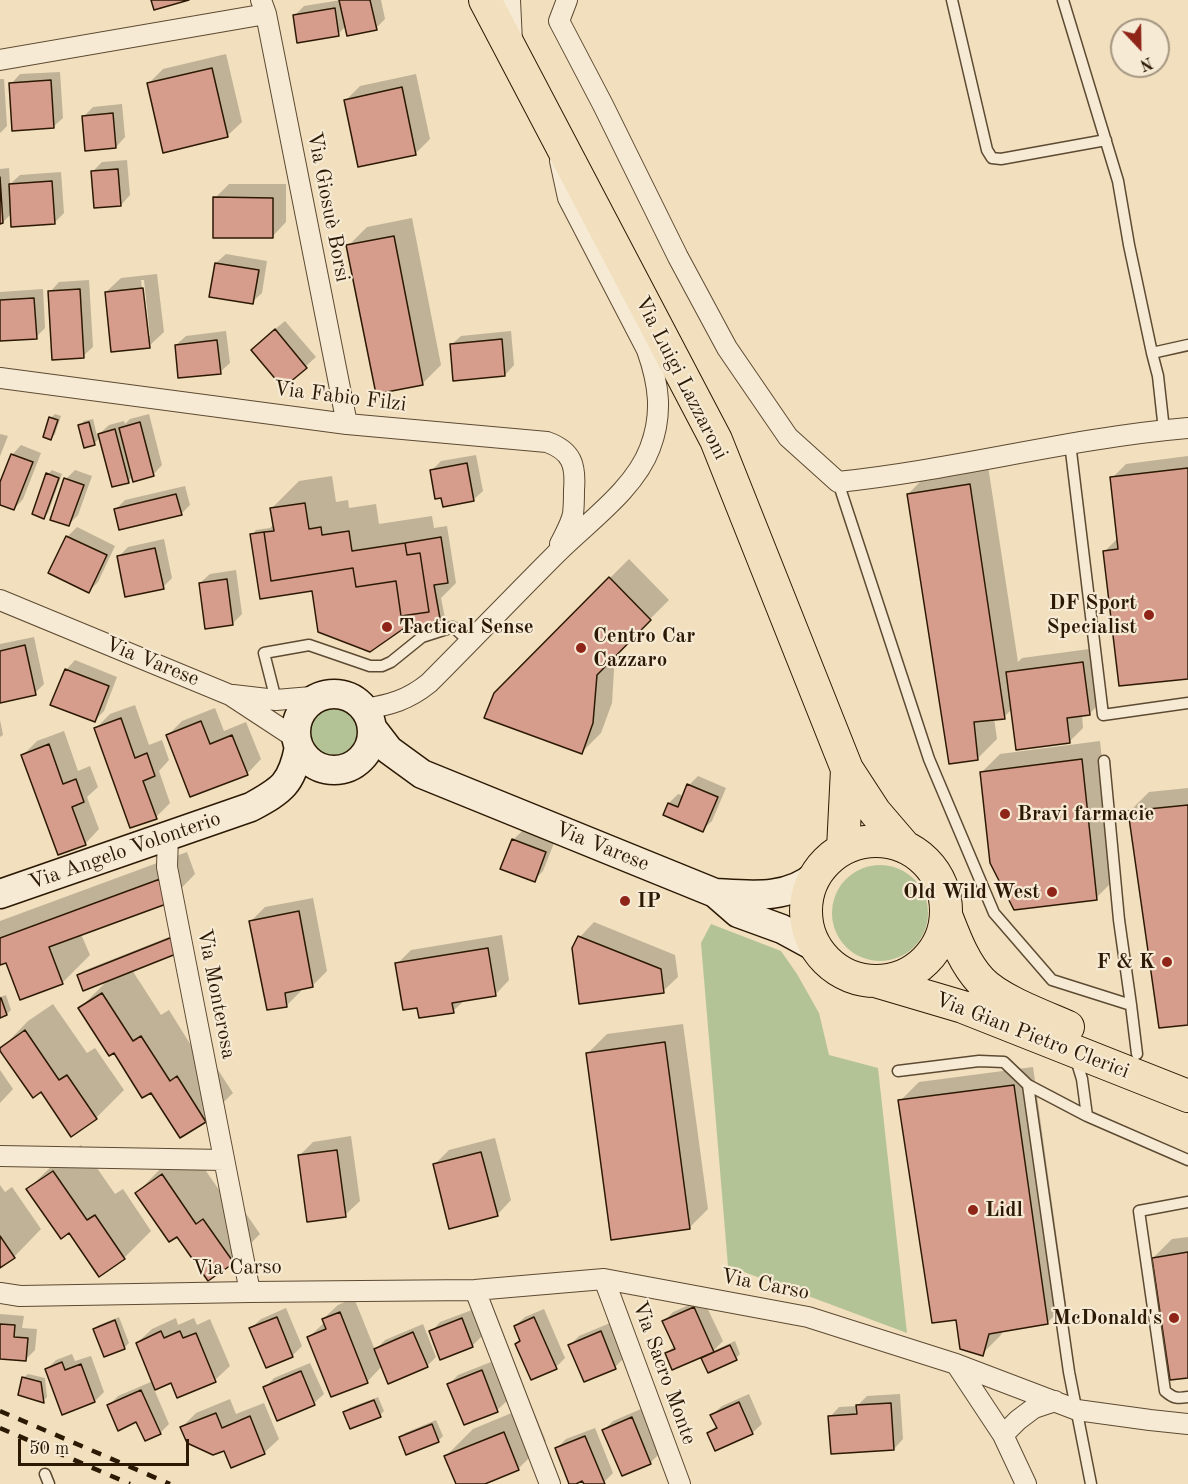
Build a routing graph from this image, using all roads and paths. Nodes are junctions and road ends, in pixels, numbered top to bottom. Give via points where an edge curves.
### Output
1 (485, 0) edge
2 (510, 0) edge
3 (567, 0) edge
4 (952, 0) edge
5 (1064, 0) edge
6 (264, 7) edge
7 (513, 53) junction
8 (0, 60) edge
9 (554, 132) junction
10 (1106, 140) junction
11 (1188, 345) edge
12 (1152, 353) junction
13 (0, 378) edge
14 (347, 424) junction
15 (1188, 428) edge
16 (1164, 430) junction
17 (1070, 443) junction
18 (838, 482) junction
19 (555, 555) junction
20 (0, 600) edge
21 (470, 642) junction
22 (230, 695) junction
23 (323, 696) junction
24 (276, 700) junction
25 (1188, 703) edge
26 (368, 719) junction
27 (298, 743) junction
28 (1104, 761) dead end
29 (847, 769) junction
30 (339, 770) junction
31 (422, 774) junction
32 (251, 807) junction
33 (168, 836) junction
34 (905, 847) junction
35 (843, 849) junction
36 (816, 875) junction
37 (715, 893) junction
38 (0, 894) edge
39 (946, 915) junction
40 (817, 948) junction
41 (874, 980) junction
42 (1131, 1005) junction
43 (1073, 1050) junction
44 (1137, 1054) junction
45 (898, 1071) dead end
46 (1188, 1075) edge
47 (1028, 1085) junction
48 (1188, 1096) edge
49 (1087, 1116) junction
50 (0, 1156) edge
51 (224, 1160) junction
52 (1188, 1160) edge
53 (1188, 1202) edge
54 (604, 1279) junction
55 (475, 1290) junction
56 (250, 1292) junction
57 (0, 1293) edge
58 (956, 1364) junction
59 (1188, 1397) edge
60 (1055, 1401) junction
61 (1077, 1410) junction
62 (1188, 1424) edge
63 (1003, 1435) junction
64 (550, 1484) edge
65 (680, 1484) edge
66 (1026, 1484) edge
67 (1091, 1484) edge

1 - 7 main road, Via Luigi Lazzaroni
2 - 7 street
3 - 18 street via 559,21 727,348 788,437
4 - 10 lane via 992,158
5 - 10 lane
6 - 8 street
6 - 14 street, Via Giosuè Borsi
7 - 9 main road, Via Luigi Lazzaroni
9 - 19 street via 568,198 647,350 658,398 657,422 639,469 624,489
9 - 29 main road, Via Luigi Lazzaroni via 716,440
10 - 12 lane via 1118,181
11 - 12 lane
12 - 16 lane
13 - 14 street, Via Fabio Filzi
14 - 19 street, Via Fabio Filzi via 558,446 573,464 575,477 573,515
15 - 16 street
16 - 17 street
17 - 18 street via 888,477
17 - 25 lane via 1103,715
18 - 42 lane via 929,759 994,913 1052,980
19 - 21 street
20 - 22 street, Via Varese
21 - 24 lane via 453,627 422,638 382,666 370,666 309,645 264,653
21 - 26 street via 429,683 410,697 381,706
22 - 24 street
22 - 27 street, Via Varese
23 - 24 street
23 - 26 street via 355,700
23 - 27 street via 302,713 297,726
26 - 30 street via 370,743 364,755 354,765
26 - 31 street, Via Varese via 389,750
27 - 30 street via 314,765
27 - 32 street, Via Angelo Volonterio via 295,766 287,782
28 - 42 lane
29 - 34 main road, Via Luigi Lazzaroni via 875,812
29 - 35 main road, Via Luigi Lazzaroni
30 - 31 street, Via Varese
30 - 32 street, Via Angelo Volonterio via 285,798
31 - 37 street, Via Varese
32 - 33 street, Via Angelo Volonterio
33 - 38 street, Via Angelo Volonterio
33 - 51 street, Via Monterosa via 167,867
34 - 35 main road via 867,841
34 - 39 main road via 927,862 935,873 942,886
35 - 36 main road
36 - 37 street, Via Varese via 786,891 759,895
36 - 40 main road via 806,912
37 - 40 street, Via Varese via 738,913 782,929
39 - 41 main road via 940,939 924,962 901,976
39 - 44 main road, Via Gian Pietro Clerici via 968,964 991,990 1065,1026
40 - 41 main road via 825,959 848,975
41 - 43 main road, Via Gian Pietro Clerici via 963,1007
42 - 44 lane
43 - 48 main road, Via Gian Pietro Clerici
43 - 49 lane
44 - 46 main road, Via Gian Pietro Clerici
45 - 47 lane via 979,1061 1004,1062
47 - 49 lane
47 - 61 lane
49 - 52 lane
50 - 51 street
51 - 56 street, Via Monterosa
53 - 59 lane via 1139,1211 1165,1391 1177,1399
54 - 55 street, Via Carso
54 - 58 street, Via Carso via 808,1317
54 - 65 street, Via Sacro Monte
55 - 56 street, Via Carso
55 - 64 street
56 - 57 street, Via Carso via 20,1296
58 - 60 street, Via Carso
58 - 63 street
60 - 61 street, Via Carso
60 - 63 street via 1034,1408
61 - 62 street, Via Carso
61 - 67 lane
63 - 66 street

